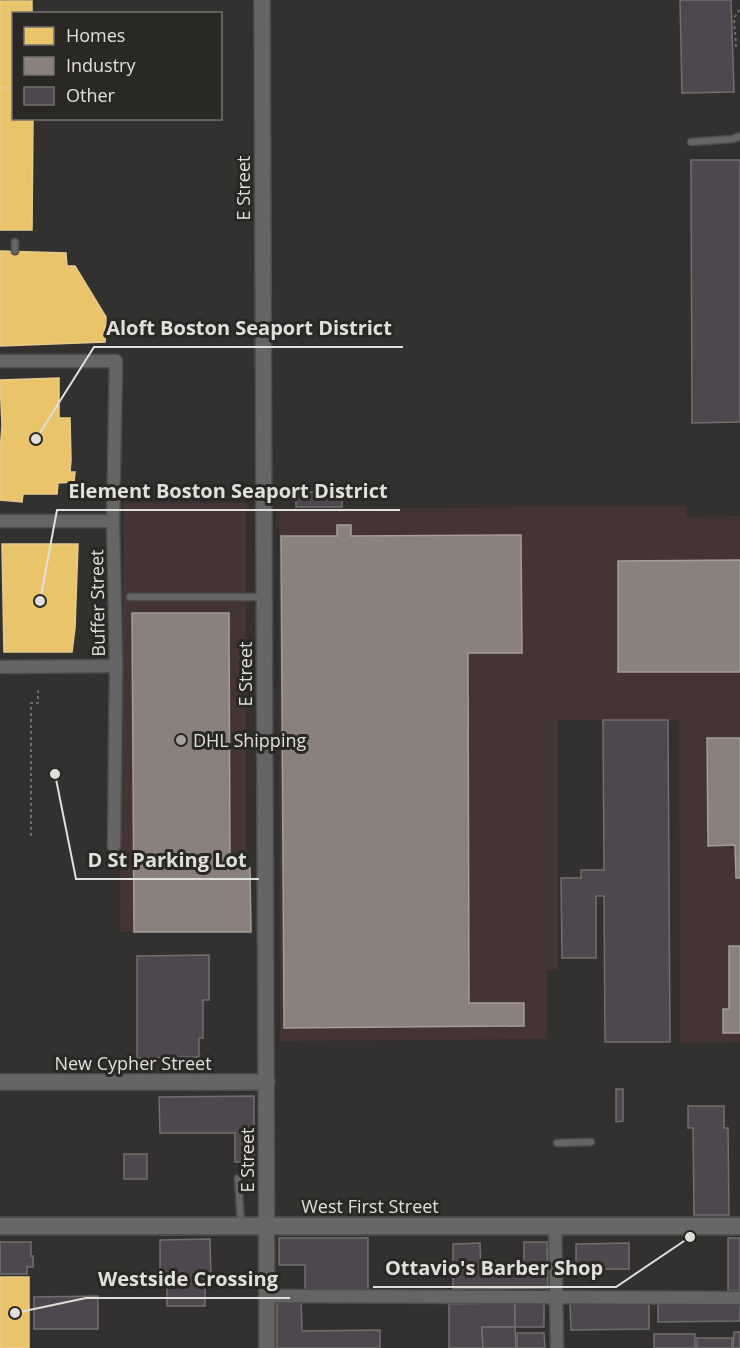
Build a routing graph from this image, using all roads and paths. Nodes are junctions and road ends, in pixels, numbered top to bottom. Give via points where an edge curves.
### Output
1 (262, 0) edge
2 (740, 9) edge
3 (736, 47) dead end
4 (740, 136) edge
5 (691, 142) dead end
6 (15, 242) dead end
7 (15, 251) dead end
8 (0, 361) edge
9 (0, 521) edge
10 (113, 521) junction
11 (130, 597) dead end
12 (264, 597) junction
13 (0, 666) edge
14 (116, 666) junction
15 (38, 690) dead end
16 (31, 836) dead end
17 (114, 846) dead end
18 (0, 1082) edge
19 (267, 1082) junction
20 (591, 1142) dead end
21 (557, 1143) dead end
22 (238, 1178) dead end
23 (0, 1226) edge
24 (241, 1226) junction
25 (267, 1226) junction
26 (555, 1226) junction
27 (740, 1226) edge
28 (268, 1296) junction
29 (556, 1298) junction
30 (740, 1298) edge
31 (267, 1348) edge
32 (557, 1348) edge

1 - 12 street, E Street
2 - 3 path via 734,18
4 - 5 lane
6 - 7 lane
8 - 10 street, Buffer Street via 116,361
9 - 10 street
10 - 14 street, Buffer Street
11 - 12 lane
12 - 19 street, E Street
13 - 14 street
14 - 17 street, Buffer Street
15 - 16 path via 38,703 31,703
18 - 19 street, New Cypher Street
19 - 25 street, E Street
20 - 21 lane
22 - 24 lane
23 - 24 main road, West First Street
24 - 25 main road, West First Street
25 - 26 main road, West First Street
25 - 28 street, E Street
26 - 27 main road, West First Street
26 - 29 street
28 - 29 street
28 - 31 street, E Street
29 - 30 street
29 - 32 street

